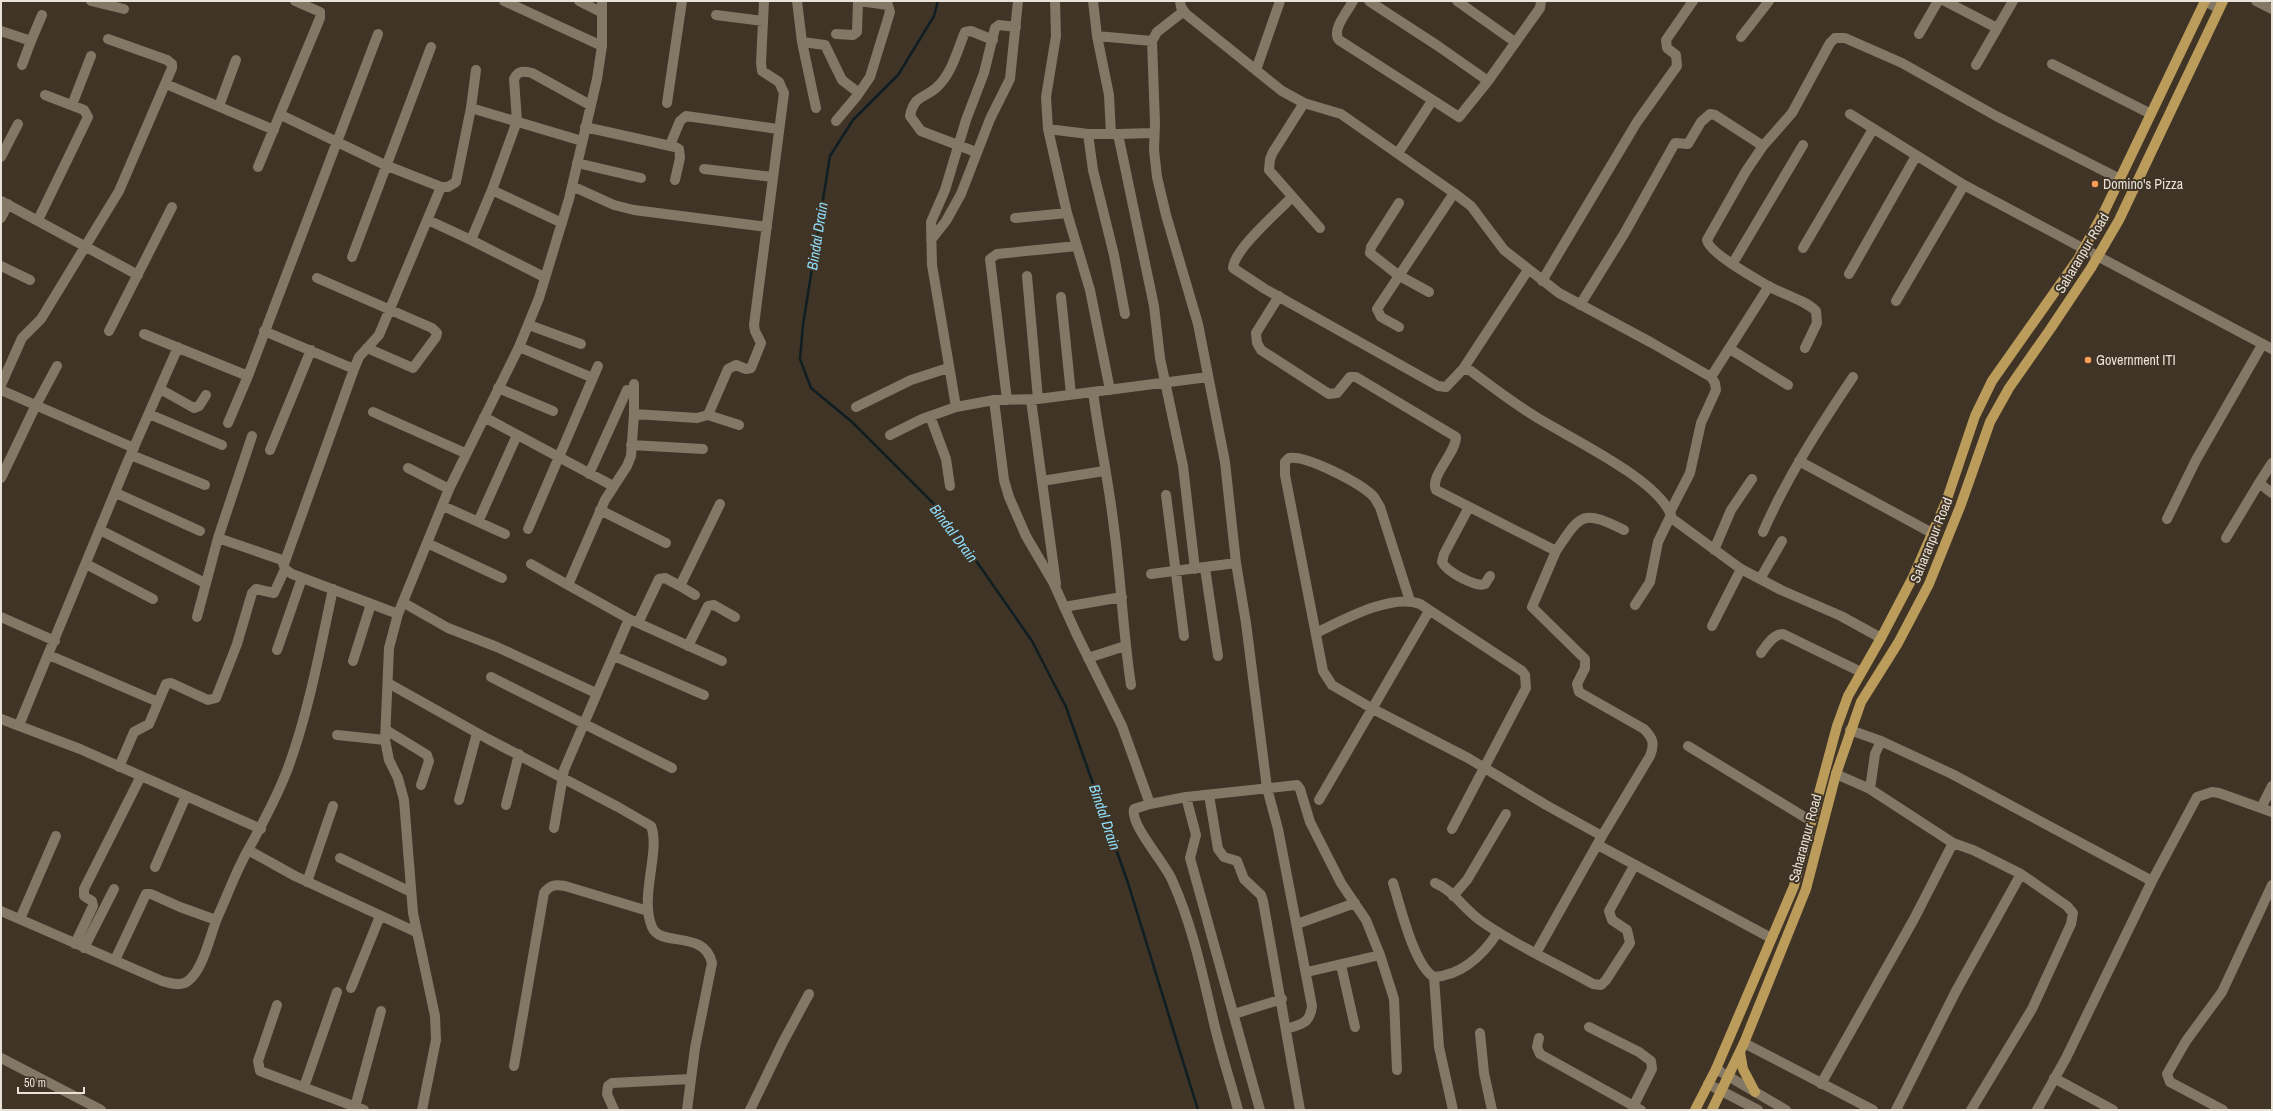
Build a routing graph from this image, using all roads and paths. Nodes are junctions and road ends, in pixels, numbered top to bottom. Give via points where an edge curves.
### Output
1 (91, 1) edge
2 (295, 1) edge
3 (504, 1) edge
4 (579, 1) edge
5 (602, 1) edge
6 (682, 1) edge
7 (764, 1) edge
8 (797, 1) edge
9 (859, 1) edge
10 (1018, 1) edge
11 (1055, 1) edge
12 (1093, 1) edge
13 (1180, 1) edge
14 (1280, 1) edge
15 (1354, 1) edge
16 (1369, 1) edge
17 (1457, 1) edge
18 (1541, 1) edge
19 (1693, 1) edge
20 (1769, 1) edge
21 (1938, 1) edge
22 (1945, 1) edge
23 (2013, 1) edge
24 (2205, 1) edge
25 (2256, 1) edge
26 (2221, 5) edge
27 (124, 8) dead end
28 (2272, 9) edge
29 (1184, 11) junction
30 (601, 12) junction
31 (42, 15) dead end
32 (716, 15) dead end
33 (763, 21) junction
34 (1016, 27) junction
35 (1996, 28) junction
36 (1, 30) edge
37 (378, 34) dead end
38 (836, 34) dead end
39 (1919, 34) dead end
40 (1097, 36) junction
41 (1741, 37) dead end
42 (108, 39) dead end
43 (993, 40) junction
44 (31, 41) junction
45 (1152, 41) junction
46 (802, 42) junction
47 (1515, 42) junction
48 (602, 46) junction
49 (431, 47) dead end
50 (91, 56) dead end
51 (236, 60) dead end
52 (2052, 64) dead end
53 (22, 65) dead end
54 (1976, 65) dead end
55 (476, 70) dead end
56 (1256, 70) junction
57 (1488, 82) junction
58 (166, 84) junction
59 (859, 93) junction
60 (45, 95) dead end
61 (1432, 101) junction
62 (667, 103) dead end
63 (1304, 103) junction
64 (72, 105) junction
65 (590, 105) junction
66 (219, 106) junction
67 (471, 108) junction
68 (816, 108) dead end
69 (1850, 114) dead end
70 (2149, 114) junction
71 (281, 115) junction
72 (517, 121) junction
73 (836, 121) dead end
74 (18, 124) dead end
75 (585, 127) junction
76 (778, 128) junction
77 (1048, 129) junction
78 (1873, 129) junction
79 (274, 130) junction
80 (1154, 133) junction
81 (1088, 134) junction
82 (1114, 134) junction
83 (582, 141) junction
84 (338, 143) junction
85 (670, 145) junction
86 (1803, 145) dead end
87 (958, 146) junction
88 (1763, 146) junction
89 (976, 152) junction
90 (1398, 153) junction
91 (1916, 156) junction
92 (1, 157) edge
93 (577, 163) junction
94 (386, 165) junction
95 (258, 167) dead end
96 (704, 169) dead end
97 (773, 177) junction
98 (641, 178) dead end
99 (2120, 179) junction
100 (675, 180) dead end
101 (1964, 185) junction
102 (572, 186) junction
103 (441, 187) junction
104 (492, 190) junction
105 (1454, 193) junction
106 (1292, 197) junction
107 (4, 203) edge
108 (1399, 203) dead end
109 (172, 207) dead end
110 (1067, 213) junction
111 (1, 218) edge
112 (1015, 218) dead end
113 (38, 220) junction
114 (428, 220) junction
115 (562, 223) junction
116 (767, 227) junction
117 (1320, 228) dead end
118 (471, 240) junction
119 (931, 240) junction
120 (86, 246) junction
121 (1077, 246) junction
122 (1803, 248) dead end
123 (2083, 249) junction
124 (352, 257) dead end
125 (2097, 257) junction
126 (1733, 263) junction
127 (1, 266) edge
128 (1528, 270) junction
129 (1848, 274) dead end
130 (138, 275) junction
131 (1398, 275) junction
132 (1027, 276) dead end
133 (544, 277) junction
134 (317, 278) dead end
135 (30, 280) dead end
136 (1542, 280) junction
137 (1769, 286) junction
138 (1429, 292) dead end
139 (1279, 296) junction
140 (1061, 297) dead end
141 (1896, 301) dead end
142 (1580, 305) junction
143 (389, 311) junction
144 (1125, 314) dead end
145 (529, 325) junction
146 (1399, 326) dead end
147 (109, 331) dead end
148 (264, 331) junction
149 (144, 334) dead end
150 (581, 344) dead end
151 (2262, 344) junction
152 (178, 347) junction
153 (519, 347) junction
154 (367, 348) junction
155 (1805, 348) dead end
156 (311, 350) junction
157 (1730, 350) junction
158 (2272, 350) edge
159 (57, 366) dead end
160 (598, 366) dead end
161 (354, 368) junction
162 (948, 368) junction
163 (1463, 369) junction
164 (248, 376) junction
165 (1208, 377) junction
166 (1711, 377) junction
167 (1853, 377) dead end
168 (593, 378) junction
169 (1165, 382) junction
170 (1, 385) edge
171 (1788, 385) dead end
172 (498, 388) junction
173 (160, 389) junction
174 (1, 390) edge
175 (1110, 390) junction
176 (1093, 392) junction
177 (1071, 394) junction
178 (206, 395) dead end
179 (1035, 399) junction
180 (994, 400) junction
181 (1007, 400) junction
182 (35, 407) junction
183 (856, 407) dead end
184 (956, 407) junction
185 (553, 411) dead end
186 (373, 412) dead end
187 (149, 414) junction
188 (634, 414) junction
189 (708, 415) junction
190 (930, 416) junction
191 (484, 417) junction
192 (228, 423) dead end
193 (739, 425) dead end
194 (517, 435) junction
195 (890, 435) dead end
196 (252, 436) dead end
197 (222, 445) dead end
198 (632, 445) junction
199 (703, 449) dead end
200 (270, 450) dead end
201 (132, 452) junction
202 (465, 453) junction
203 (558, 457) junction
204 (1799, 462) junction
205 (2272, 463) edge
206 (408, 468) dead end
207 (1104, 471) junction
208 (589, 474) junction
209 (1, 478) edge
210 (1752, 479) dead end
211 (1042, 481) junction
212 (2259, 482) junction
213 (204, 485) dead end
214 (613, 486) junction
215 (950, 486) dead end
216 (449, 489) junction
217 (116, 493) junction
218 (2272, 493) edge
219 (1166, 495) dead end
220 (720, 504) dead end
221 (443, 506) junction
222 (1469, 507) junction
223 (600, 510) junction
224 (1670, 515) junction
225 (2166, 519) dead end
226 (478, 522) junction
227 (528, 529) dead end
228 (100, 530) junction
229 (1624, 530) dead end
230 (200, 531) dead end
231 (1763, 532) dead end
232 (1932, 533) junction
233 (505, 534) dead end
234 (218, 538) junction
235 (2226, 538) dead end
236 (1782, 541) dead end
237 (427, 543) junction
238 (666, 543) dead end
239 (1714, 550) junction
240 (1556, 551) junction
241 (1236, 563) junction
242 (86, 564) junction
243 (531, 564) dead end
244 (284, 567) junction
245 (1200, 569) junction
246 (1741, 569) junction
247 (1176, 572) junction
248 (1151, 574) dead end
249 (1490, 576) dead end
250 (302, 578) junction
251 (502, 578) dead end
252 (1760, 579) junction
253 (205, 583) junction
254 (568, 585) junction
255 (680, 586) junction
256 (333, 589) junction
257 (1058, 592) junction
258 (695, 595) dead end
259 (1122, 597) junction
260 (153, 599) dead end
261 (1410, 601) junction
262 (404, 603) junction
263 (371, 604) junction
264 (1635, 605) dead end
265 (1064, 607) junction
266 (1429, 611) junction
267 (398, 614) junction
268 (197, 616) dead end
269 (1, 617) edge
270 (735, 617) dead end
271 (634, 621) junction
272 (1712, 626) dead end
273 (1316, 633) junction
274 (1184, 636) dead end
275 (1881, 638) junction
276 (55, 641) junction
277 (688, 646) junction
278 (1125, 646) junction
279 (277, 650) dead end
280 (1761, 653) dead end
281 (49, 655) junction
282 (614, 656) junction
283 (1218, 656) dead end
284 (1088, 658) junction
285 (353, 661) dead end
286 (722, 661) dead end
287 (1861, 672) junction
288 (491, 677) dead end
289 (388, 683) junction
290 (1131, 685) dead end
291 (596, 693) junction
292 (704, 695) dead end
293 (158, 702) junction
294 (1373, 709) junction
295 (1, 719) edge
296 (20, 725) junction
297 (585, 725) junction
298 (1850, 730) junction
299 (476, 733) junction
300 (338, 735) dead end
301 (385, 735) junction
302 (1881, 741) junction
303 (1688, 746) dead end
304 (519, 754) junction
305 (119, 767) junction
306 (672, 768) dead end
307 (1484, 768) junction
308 (1836, 774) junction
309 (141, 776) junction
310 (562, 777) junction
311 (421, 785) dead end
312 (2272, 786) edge
313 (1267, 788) junction
314 (1870, 789) junction
315 (1209, 795) junction
316 (186, 796) junction
317 (1186, 797) junction
318 (459, 800) dead end
319 (1319, 800) dead end
320 (1150, 804) junction
321 (506, 805) dead end
322 (334, 806) dead end
323 (2261, 808) junction
324 (2272, 812) edge
325 (1506, 814) dead end
326 (1811, 821) junction
327 (554, 828) dead end
328 (261, 829) junction
329 (1452, 829) dead end
330 (56, 836) dead end
331 (1600, 840) junction
332 (1953, 843) junction
333 (248, 850) junction
334 (340, 858) dead end
335 (1634, 866) junction
336 (155, 867) dead end
337 (2021, 874) junction
338 (2152, 881) junction
339 (307, 882) junction
340 (1393, 883) dead end
341 (1435, 883) dead end
342 (2272, 885) edge
343 (1794, 886) junction
344 (114, 889) dead end
345 (1806, 889) junction
346 (411, 892) junction
347 (1453, 896) junction
348 (1355, 903) junction
349 (1, 911) edge
350 (649, 914) junction
351 (380, 916) junction
352 (20, 919) junction
353 (216, 920) junction
354 (1297, 924) junction
355 (416, 932) junction
356 (1498, 932) junction
357 (1771, 938) junction
358 (80, 946) junction
359 (1536, 953) junction
360 (1380, 956) junction
361 (115, 960) junction
362 (1341, 965) junction
363 (1307, 972) junction
364 (1434, 977) junction
365 (351, 988) dead end
366 (337, 992) dead end
367 (809, 994) dead end
368 (1282, 999) junction
369 (277, 1005) dead end
370 (381, 1011) dead end
371 (1234, 1014) junction
372 (1355, 1027) dead end
373 (1589, 1027) dead end
374 (1286, 1029) junction
375 (1480, 1033) dead end
376 (1539, 1038) dead end
377 (1742, 1047) junction
378 (1, 1058) edge
379 (514, 1066) dead end
380 (1716, 1068) junction
381 (1397, 1070) dead end
382 (1727, 1077) junction
383 (2054, 1078) junction
384 (690, 1079) junction
385 (1708, 1084) junction
386 (1821, 1084) junction
387 (304, 1087) junction
388 (1721, 1092) junction
389 (1755, 1092) junction
390 (360, 1108) edge
391 (1638, 1108) edge
392 (101, 1110) edge
393 (422, 1110) edge
394 (614, 1110) edge
395 (687, 1110) edge
396 (750, 1110) edge
397 (1238, 1110) edge
398 (1260, 1110) edge
399 (1300, 1110) edge
400 (1453, 1110) edge
401 (1492, 1110) edge
402 (1695, 1110) edge
403 (1712, 1110) edge
404 (1758, 1110) edge
405 (1786, 1110) edge
406 (1873, 1110) edge
407 (1896, 1110) edge
408 (1971, 1110) edge
409 (2037, 1110) edge
410 (2113, 1110) edge
411 (2223, 1110) edge

1 - 27 street
2 - 71 street via 317,9 320,15
3 - 48 street
4 - 30 street
5 - 30 street
6 - 62 street
7 - 33 street
8 - 46 street
9 - 38 street via 857,32 853,35
9 - 59 street via 888,5 891,9 870,77
10 - 34 street
11 - 77 street via 1056,36 1046,97
12 - 40 street
13 - 29 street
14 - 56 street
15 - 61 street via 1336,31 1336,37
16 - 57 street
17 - 47 street
18 - 47 street via 1540,8
19 - 136 street via 1666,40 1667,48 1676,55 1677,66 1637,122
20 - 41 street
21 - 39 street
22 - 35 street
23 - 35 street
24 - 26 street
24 - 70 main road, Saharanpur Road
25 - 28 street
26 - 125 main road, Saharanpur Road via 2119,220
29 - 45 street via 1161,28
29 - 56 street
30 - 48 street
31 - 44 street
32 - 33 street
33 - 76 street via 760,54 762,71 779,82 784,93
34 - 43 street via 997,26
34 - 89 street via 1010,79
35 - 54 street
36 - 44 street
37 - 84 street
40 - 45 street
40 - 82 street via 1110,95
42 - 58 street via 169,61 172,68
43 - 87 street
43 - 87 street via 971,31 965,32 945,78 930,93 922,95 911,112 910,116 921,130
44 - 53 street
45 - 80 street via 1156,123
46 - 59 street via 825,45 838,75
46 - 68 street
47 - 57 street
48 - 65 street
49 - 94 street
50 - 64 street
51 - 66 street
52 - 70 street
55 - 67 street
56 - 63 street via 1282,91
57 - 61 street via 1459,118
58 - 66 street
58 - 120 street via 125,178
59 - 73 street
60 - 64 street
61 - 90 street
63 - 90 street via 1341,114
63 - 106 street via 1273,152 1268,166 1271,174
64 - 113 street via 84,110 88,117
65 - 72 street via 524,71 514,79
65 - 75 street
66 - 79 street
67 - 72 street
67 - 103 street via 456,182 448,187
69 - 78 street
70 - 99 main road, Saharanpur Road
71 - 79 street
71 - 84 street
72 - 83 street
72 - 104 street
74 - 92 street
75 - 83 street
75 - 85 street
76 - 85 street via 686,116 680,121
76 - 97 street
77 - 81 street
77 - 110 street
78 - 91 street
78 - 122 street
79 - 95 street
80 - 82 street
80 - 165 street via 1159,184 1198,324
81 - 82 street
81 - 144 street
82 - 169 street via 1154,306
83 - 93 street
84 - 94 street
84 - 148 street
85 - 100 street via 679,149 680,153
86 - 126 street
87 - 89 street
87 - 119 street via 941,202 931,222
88 - 99 street via 1792,113 1832,40 1841,36 1902,63 1996,116
88 - 126 street via 1736,186 1707,237 1711,249
88 - 142 street via 1710,114 1701,122 1688,144 1675,143 1624,234
89 - 119 street via 955,205
90 - 105 street
91 - 101 street
91 - 129 street
93 - 98 street
93 - 102 street
94 - 103 street
94 - 124 street
96 - 97 street
97 - 116 street
99 - 123 main road, Saharanpur Road
101 - 123 street
101 - 141 street
102 - 115 street
102 - 116 street via 614,205
103 - 114 street
104 - 115 street
104 - 118 street
105 - 128 street via 1471,206 1504,250
105 - 131 street
106 - 117 street
106 - 139 street via 1244,247 1233,264 1237,272
107 - 111 street
107 - 113 street
108 - 131 street via 1370,251
109 - 130 street
110 - 112 street
110 - 121 street
113 - 120 street
114 - 118 street
114 - 143 street
115 - 133 street
116 - 189 street via 754,325 761,343 751,368 736,365 728,369
118 - 133 street
119 - 162 street via 932,265
120 - 130 street
120 - 170 street via 41,319 22,338
121 - 175 street via 1090,290
121 - 181 street via 997,254 990,259
123 - 125 street
123 - 232 main road, Saharanpur Road via 1992,381 1976,416 1946,502
125 - 151 street
125 - 298 main road, Saharanpur Road via 2052,328 2008,388 1990,422 1929,584 1898,643 1861,702
126 - 137 street
127 - 135 street
128 - 136 street
128 - 163 street
130 - 147 street
131 - 138 street
131 - 146 street via 1377,309 1381,317
132 - 179 street
133 - 145 street
134 - 143 street
136 - 142 street
137 - 155 street via 1816,311 1817,323
137 - 157 street
139 - 163 street via 1438,386 1446,386
139 - 222 street via 1256,333 1261,350 1329,394 1337,393 1350,376 1356,377 1453,434 1456,442 1435,480 1434,487
140 - 177 street
142 - 166 street via 1652,342
143 - 154 street via 376,339
143 - 154 street via 432,328 437,333 436,337 413,368
145 - 150 street
145 - 153 street
148 - 156 street
148 - 164 street
149 - 152 street
151 - 158 street
151 - 225 street via 2196,460
152 - 164 street
152 - 173 street
153 - 168 street
153 - 172 street
154 - 161 street
156 - 161 street
156 - 200 street
157 - 166 street
157 - 171 street
159 - 182 street
160 - 168 street
161 - 244 street
162 - 183 street via 911,380
162 - 184 street
163 - 224 street via 1471,371 1532,414 1633,475 1655,494
164 - 192 street
165 - 169 street
165 - 241 street via 1225,462
166 - 224 street via 1716,390 1701,422 1690,473
167 - 204 street
168 - 203 street
169 - 175 street
169 - 245 street via 1183,466
172 - 185 street
172 - 191 street
173 - 178 street via 194,408 199,406
173 - 187 street
174 - 182 street
175 - 176 street
176 - 177 street
176 - 207 street
177 - 179 street
179 - 181 street
179 - 211 street
180 - 181 street
180 - 184 street
180 - 257 street via 1004,480 1009,497 1026,536
182 - 201 street
182 - 209 street
184 - 190 street
186 - 202 street
187 - 197 street
187 - 201 street
188 - 189 street via 697,418
188 - 198 street
188 - 208 street via 631,387
189 - 193 street
190 - 195 street
190 - 215 street via 946,459
191 - 194 street
191 - 202 street
194 - 203 street
194 - 226 street
196 - 234 street
198 - 199 street
198 - 214 street via 627,466
201 - 213 street
201 - 217 street
202 - 216 street
203 - 208 street
203 - 227 street
204 - 231 street
204 - 232 street
205 - 212 street
206 - 216 street
207 - 211 street
207 - 259 street via 1114,526
208 - 214 street
210 - 239 street via 1731,510
211 - 257 street
212 - 218 street
212 - 235 street
214 - 223 street
216 - 221 street
217 - 228 street
217 - 230 street
219 - 247 street
220 - 255 street
221 - 226 street
221 - 237 street
222 - 240 street
222 - 249 street via 1442,562 1447,568 1475,584 1485,584
223 - 238 street
223 - 254 street
224 - 239 street
224 - 264 street via 1658,542 1650,582
226 - 233 street
228 - 242 street
228 - 253 street
229 - 240 street via 1599,518 1588,518 1575,523
232 - 275 main road, Saharanpur Road via 1913,577
234 - 244 street via 282,560
234 - 253 street
236 - 252 street
237 - 251 street
237 - 262 street
239 - 246 street
240 - 331 street via 1532,607 1585,659 1585,668 1577,684 1579,692 1644,729 1653,742 1650,756
241 - 245 street
241 - 313 street
242 - 260 street
242 - 276 street
243 - 254 street
244 - 250 street
244 - 293 street via 274,593 256,588 252,592 237,644 216,698 208,700 168,683 164,686
245 - 247 street
245 - 283 street
246 - 252 street
246 - 272 street
247 - 248 street
247 - 274 street
250 - 256 street
250 - 279 street
252 - 275 street via 1841,616
253 - 268 street
254 - 271 street
255 - 258 street
255 - 271 street via 665,578 659,579
256 - 263 street
256 - 328 street via 299,734 277,796
257 - 265 street
259 - 265 street
259 - 278 street
261 - 266 street
261 - 273 street via 1399,601 1350,617
261 - 273 street via 1380,507 1374,497 1352,482 1303,458 1289,458 1285,462 1285,475
262 - 267 street
262 - 291 street via 448,628 497,647
263 - 267 street
263 - 285 street
265 - 284 street
266 - 294 street
266 - 307 street via 1525,675 1526,688
267 - 289 street via 389,648
269 - 276 street
270 - 277 street via 714,605 708,606
271 - 277 street
271 - 282 street
273 - 294 street via 1326,678 1332,685
275 - 287 main road, Saharanpur Road
276 - 281 street
277 - 286 street
278 - 284 street
278 - 290 street
280 - 287 street via 1772,639 1783,634
281 - 293 street
281 - 296 street
282 - 291 street
282 - 292 street
284 - 320 street via 1122,726
287 - 326 main road, Saharanpur Road via 1848,696 1837,726
288 - 297 street
289 - 299 street
289 - 301 street
291 - 297 street
293 - 305 street via 149,724 134,732
294 - 307 street
294 - 319 street
295 - 296 street
296 - 305 street
297 - 306 street via 630,745
297 - 310 street
298 - 302 street
298 - 308 main road, Saharanpur Road
299 - 304 street
299 - 318 street
300 - 301 street
301 - 311 street via 427,755 429,761
301 - 346 street via 389,760 398,778 404,800
302 - 314 street via 1875,754
302 - 338 street via 2024,812
303 - 326 street
304 - 310 street
304 - 321 street
305 - 309 street
307 - 329 street
307 - 331 street
308 - 314 street
308 - 345 main road, Saharanpur Road
309 - 316 street
309 - 358 street via 84,889 84,896 92,901 93,906
310 - 327 street
310 - 350 street via 651,826 653,841 648,883
312 - 323 street
313 - 315 street
313 - 348 street via 1297,785 1310,822 1332,866
313 - 354 street
314 - 332 street
315 - 317 street
315 - 368 street via 1218,849 1224,857 1237,861 1244,880 1261,895
316 - 328 street
316 - 336 street
317 - 320 street
317 - 371 street via 1196,835 1190,858
320 - 397 street via 1134,809 1134,819 1163,862 1180,899 1200,962 1213,1022
322 - 339 street
323 - 324 street
323 - 338 street via 2219,793 2212,792 2198,797
325 - 347 street via 1466,880
326 - 343 main road, Saharanpur Road
328 - 333 street
330 - 352 street
331 - 335 street
331 - 359 street
332 - 337 street
332 - 386 street via 1914,919
333 - 339 street
333 - 353 street
334 - 346 street
335 - 357 street
335 - 359 street via 1609,911 1612,920 1627,930 1630,943 1601,985 1593,984
337 - 407 street via 1956,991
337 - 408 street via 2071,909 2073,917 2032,1009
338 - 383 street
339 - 351 street
340 - 364 street via 1416,952 1429,974
341 - 347 street via 1445,887
342 - 411 street via 2222,992 2186,1041 2168,1074 2170,1082
343 - 345 main road
343 - 357 main road, Saharanpur Road
344 - 358 street
345 - 377 main road, Saharanpur Road
346 - 355 street
347 - 356 street via 1472,914
348 - 354 street
348 - 360 street via 1366,920
349 - 352 street
350 - 379 street via 557,884 549,887 544,893
350 - 384 street via 652,928 658,934 690,941 703,947 711,957 712,963
351 - 355 street
351 - 365 street
352 - 358 street
353 - 361 street via 202,958 194,975 187,982 174,984 162,981
353 - 361 street via 148,893
354 - 363 street
355 - 393 street via 436,1030
356 - 359 street
356 - 364 street via 1479,958 1455,971
357 - 380 main road, Saharanpur Road
358 - 361 street
360 - 362 street
360 - 381 street via 1394,999
362 - 363 street
362 - 372 street
363 - 374 street via 1311,1016 1306,1022
364 - 400 street via 1439,1047
366 - 387 street
367 - 396 street
368 - 371 street
368 - 374 street
369 - 387 street via 258,1067 262,1073
370 - 390 street
371 - 398 street
373 - 391 street via 1640,1052 1651,1061 1652,1069
374 - 399 street
375 - 401 street via 1484,1073
376 - 391 street via 1537,1047 1540,1054
377 - 382 main road, Saharanpur Road
377 - 386 street
377 - 389 main road via 1743,1069
378 - 392 street
380 - 382 street
380 - 385 main road, Saharanpur Road
382 - 388 main road, Saharanpur Road
382 - 389 street
383 - 409 street
383 - 410 street
384 - 394 street via 612,1084 607,1090
384 - 395 street
385 - 388 street
385 - 402 main road, Saharanpur Road
386 - 406 street
387 - 390 street
388 - 403 main road, Saharanpur Road
388 - 404 street
389 - 405 street

